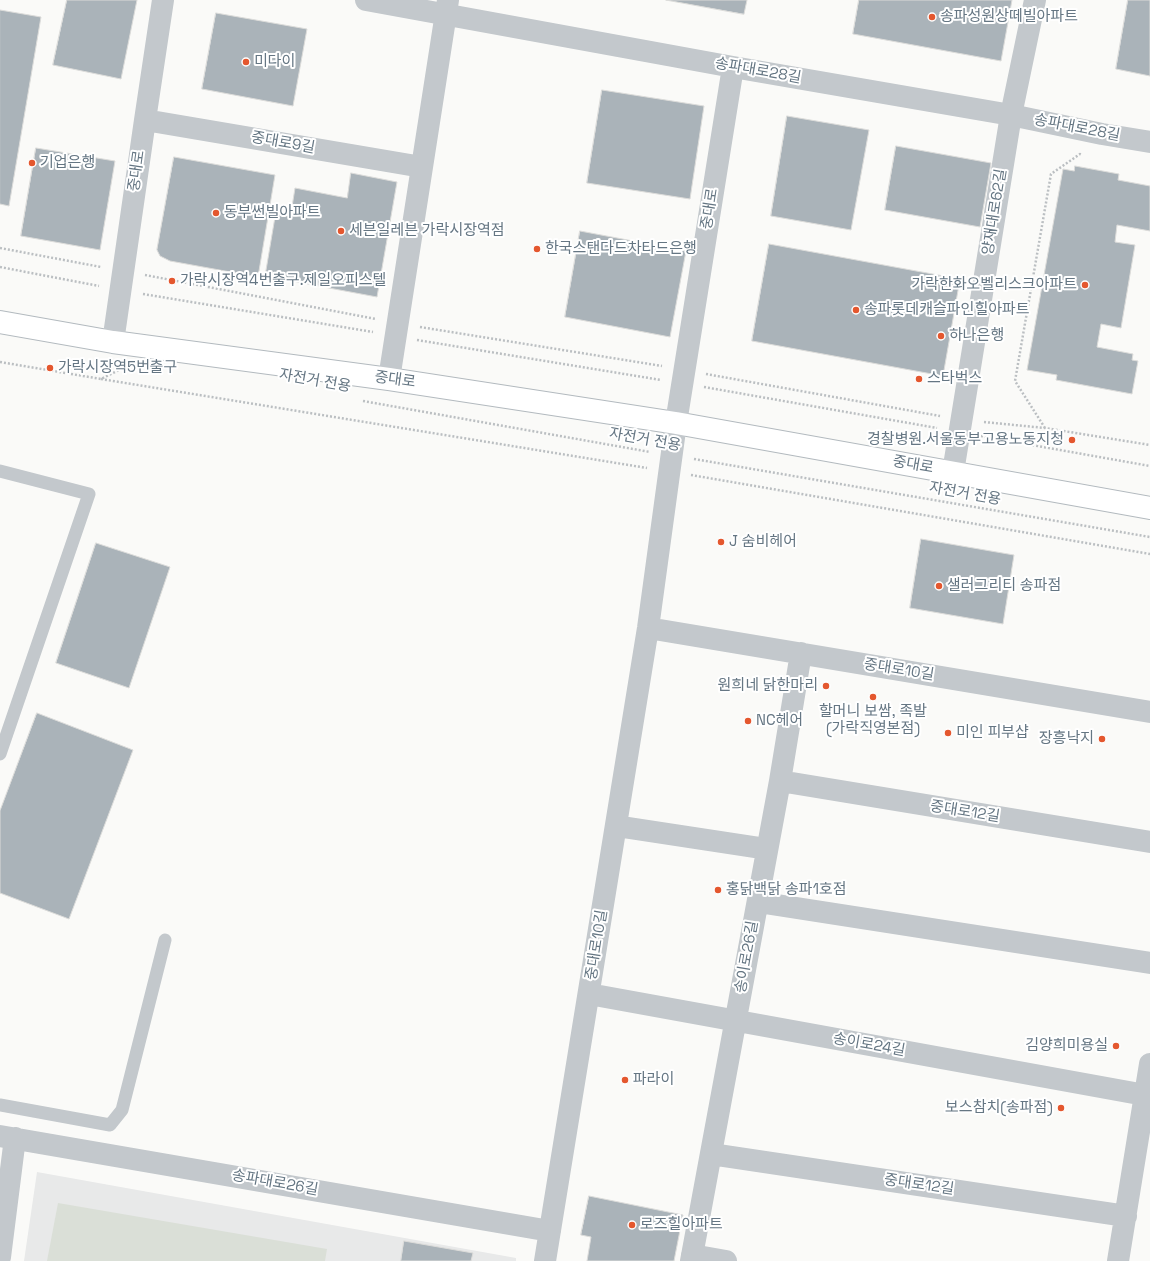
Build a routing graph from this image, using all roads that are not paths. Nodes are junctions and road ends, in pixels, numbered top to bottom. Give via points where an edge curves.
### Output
1 (163, 0) edge
2 (366, 0) edge
3 (1035, 0) edge
4 (446, 7) edge
5 (733, 67) junction
6 (1011, 114) junction
7 (145, 120) junction
8 (1150, 142) edge
9 (422, 166) junction
10 (0, 322) edge
11 (113, 342) junction
12 (389, 379) junction
13 (676, 423) junction
14 (0, 471) edge
15 (953, 472) junction
16 (1150, 508) edge
17 (648, 628) junction
18 (801, 653) junction
19 (1150, 712) edge
20 (0, 754) edge
21 (780, 782) junction
22 (616, 826) junction
23 (1150, 842) edge
24 (767, 849) junction
25 (758, 902) junction
26 (165, 940) dead end
27 (1150, 963) edge
28 (589, 994) junction
29 (736, 1020) junction
30 (1150, 1064) edge
31 (1147, 1095) edge
32 (0, 1105) edge
33 (7, 1137) edge
34 (711, 1154) junction
35 (1126, 1216) junction
36 (550, 1231) junction
37 (0, 1257) edge
38 (692, 1258) edge
39 (545, 1261) edge
40 (726, 1261) edge
41 (1118, 1261) edge

1 - 7 street, 중대로
2 - 4 street, 송파대로28길
3 - 6 street, 양재대로62길
4 - 5 street, 송파대로28길
4 - 9 street
5 - 6 street, 송파대로28길
5 - 13 street, 중대로
6 - 8 street, 송파대로28길
6 - 15 street, 양재대로62길
7 - 9 street, 중대로9길
7 - 11 street, 중대로
9 - 12 street
10 - 11 main road, 중대로
11 - 12 main road, 중대로
12 - 13 main road, 중대로
13 - 15 main road, 중대로
13 - 17 street, 중대로10길
14 - 20 lane via 89,494
15 - 16 main road, 중대로
17 - 18 street, 중대로10길
17 - 22 street, 중대로10길
18 - 19 street, 중대로10길
18 - 21 street, 송이로26길
21 - 23 street, 중대로12길
21 - 24 street, 송이로26길
22 - 24 street
22 - 28 street, 중대로10길
24 - 25 street, 송이로26길
25 - 27 street
25 - 29 street, 송이로26길
26 - 32 lane via 122,1110 110,1125
28 - 29 street, 송이로24길
28 - 36 street, 중대로10길
29 - 31 street, 송이로24길
29 - 34 street, 송이로26길
30 - 31 street
31 - 35 street
33 - 36 street, 송파대로26길
33 - 37 street
34 - 35 street, 중대로12길
34 - 38 street, 송이로26길
35 - 41 street
36 - 39 street, 중대로10길
38 - 40 street

